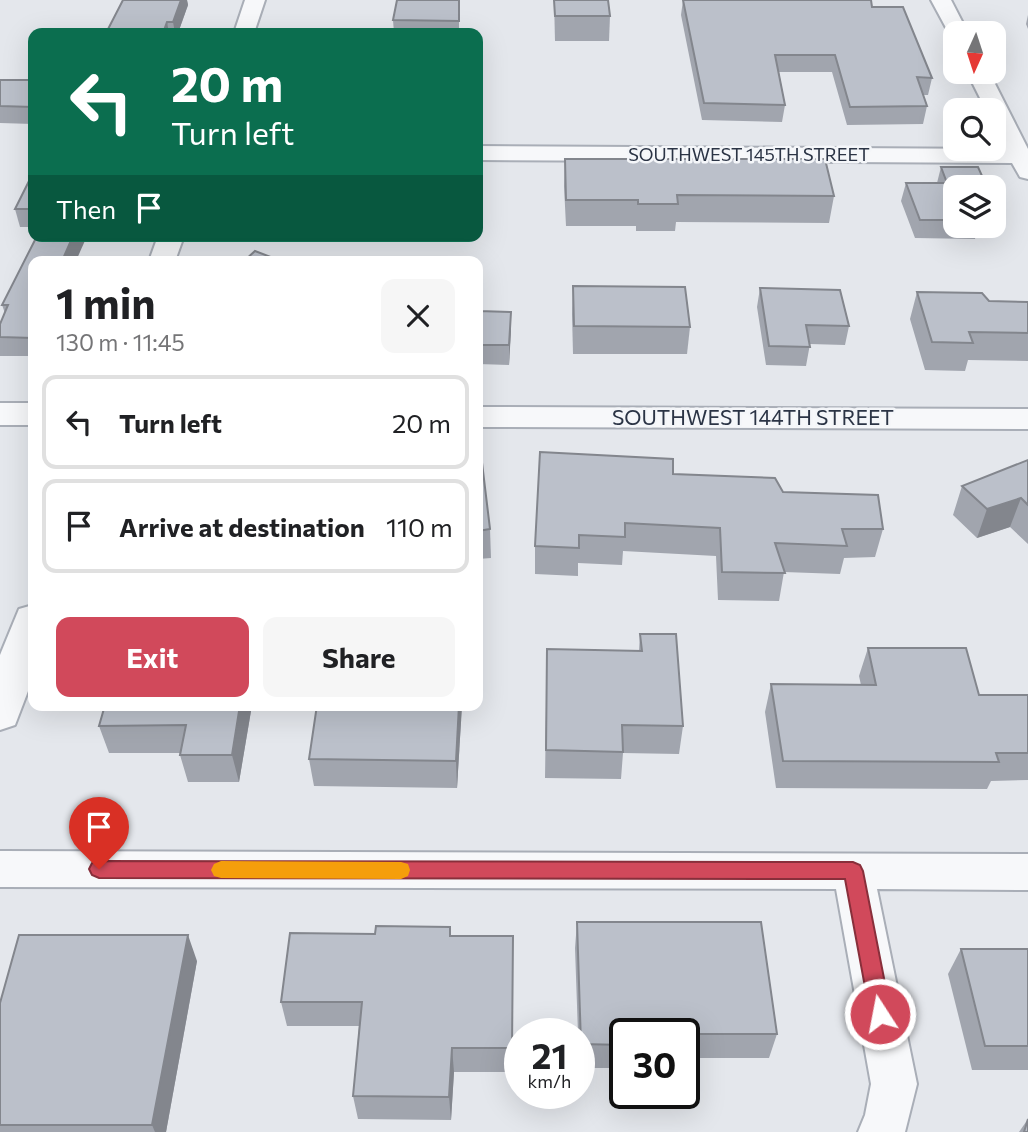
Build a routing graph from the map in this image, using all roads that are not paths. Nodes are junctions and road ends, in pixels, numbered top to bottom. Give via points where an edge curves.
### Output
1 (256, 0) edge
2 (941, 0) edge
3 (952, 21) edge
4 (246, 28) edge
5 (984, 84) edge
6 (483, 153) edge
7 (1024, 164) edge
8 (0, 414) edge
9 (28, 414) edge
10 (483, 417) edge
11 (1028, 419) edge
12 (28, 634) edge
13 (0, 713) edge
14 (0, 869) edge
15 (853, 871) junction
16 (1028, 872) edge
17 (881, 1132) edge

1 - 4 street
2 - 3 street
5 - 7 street
6 - 7 street, SOUTHWEST 145TH STREET
8 - 9 street
10 - 11 street, SOUTHWEST 144TH STREET
12 - 13 street
14 - 15 street
15 - 16 street
15 - 17 street via 894,1084

